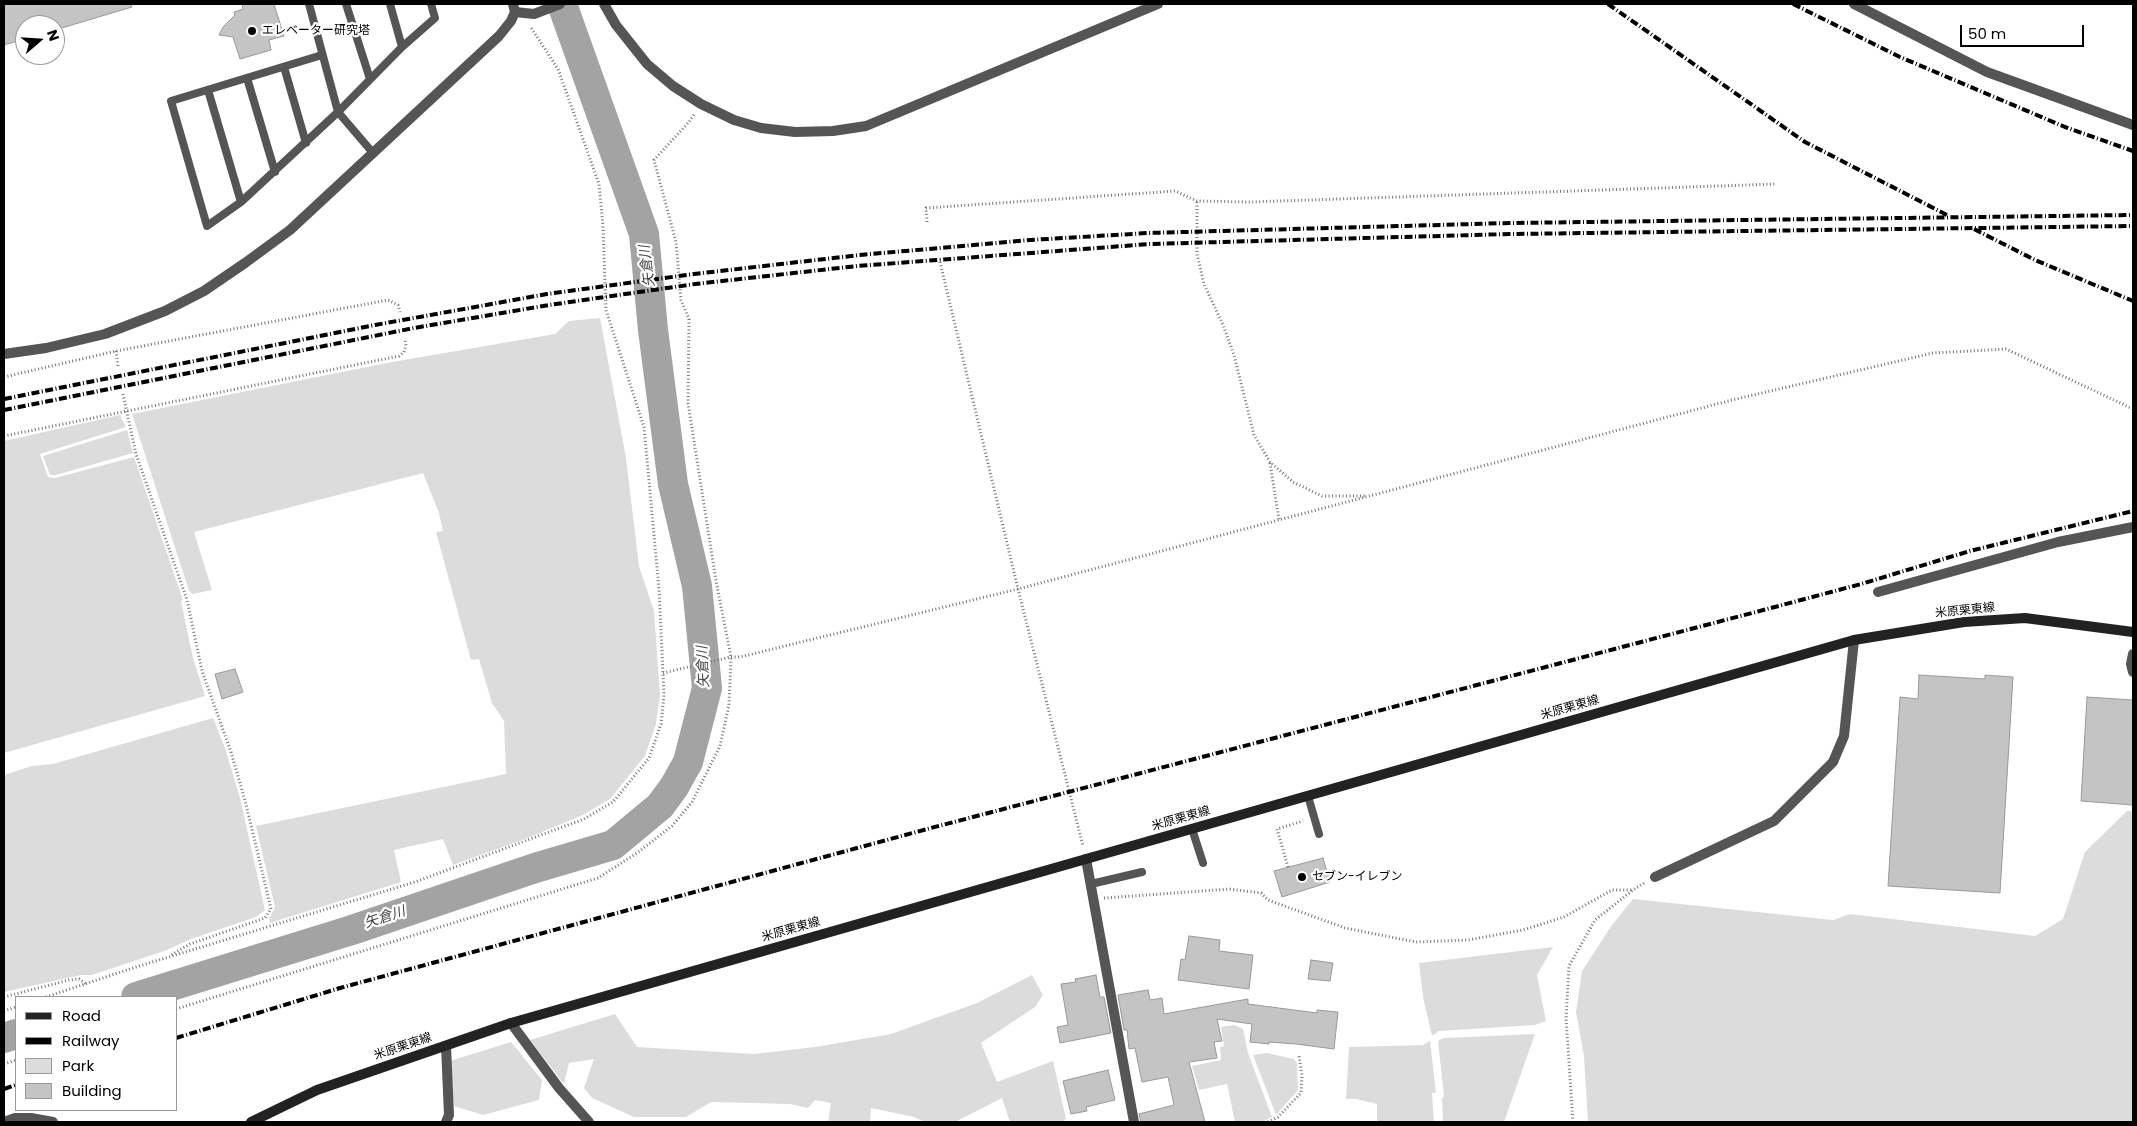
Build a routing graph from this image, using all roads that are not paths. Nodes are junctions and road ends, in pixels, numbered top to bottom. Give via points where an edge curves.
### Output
1 (309, 4) edge
2 (346, 4) edge
3 (390, 4) edge
4 (430, 4) edge
5 (560, 4) edge
6 (604, 4) edge
7 (1158, 4) edge
8 (1854, 4) edge
9 (514, 8) edge
10 (402, 47) junction
11 (322, 55) junction
12 (284, 67) junction
13 (247, 78) junction
14 (370, 79) junction
15 (208, 90) junction
16 (338, 112) junction
17 (2133, 125) edge
18 (306, 143) junction
19 (373, 153) junction
20 (275, 172) junction
21 (241, 202) junction
22 (4, 354) edge
23 (2133, 527) edge
24 (1878, 592) dead end
25 (2133, 632) edge
26 (1854, 640) junction
27 (2133, 654) edge
28 (2133, 672) edge
29 (1308, 796) junction
30 (1192, 829) junction
31 (1319, 834) dead end
32 (1086, 859) junction
33 (1202, 863) dead end
34 (1142, 872) dead end
35 (1655, 877) road end
36 (1091, 884) junction
37 (511, 1023) junction
38 (446, 1046) junction
39 (4, 1122) edge
40 (53, 1122) edge
41 (251, 1122) edge
42 (446, 1122) edge
43 (589, 1122) edge
44 (1134, 1122) edge

1 - 11 lane
2 - 14 lane
3 - 10 lane
4 - 10 lane via 435,18
5 - 9 street via 534,14
6 - 7 street via 646,64 673,86 734,120 795,132 866,126
8 - 17 street via 1986,72
9 - 19 street via 511,21 500,36
10 - 14 lane
11 - 12 lane
11 - 16 lane
12 - 13 lane
12 - 18 lane
13 - 15 lane
13 - 20 lane
14 - 16 lane
15 - 21 lane
15 - 21 lane via 171,101 207,226
16 - 18 lane
16 - 19 lane
18 - 20 lane
19 - 22 street via 290,230 204,291 165,311 105,334
20 - 21 lane
23 - 24 street via 2058,542
25 - 26 main road, 米原栗東線 via 2025,618 1964,622
26 - 29 main road, 米原栗東線
26 - 35 street via 1844,736 1833,762 1774,821
27 - 28 street
29 - 30 main road, 米原栗東線
29 - 31 lane
30 - 32 main road, 米原栗東線
30 - 33 lane
32 - 36 street
32 - 37 main road, 米原栗東線
34 - 36 lane
36 - 44 street
37 - 38 main road, 米原栗東線
37 - 43 street via 559,1088
38 - 41 main road, 米原栗東線 via 317,1090
38 - 42 street via 449,1115
39 - 40 street via 31,1118

